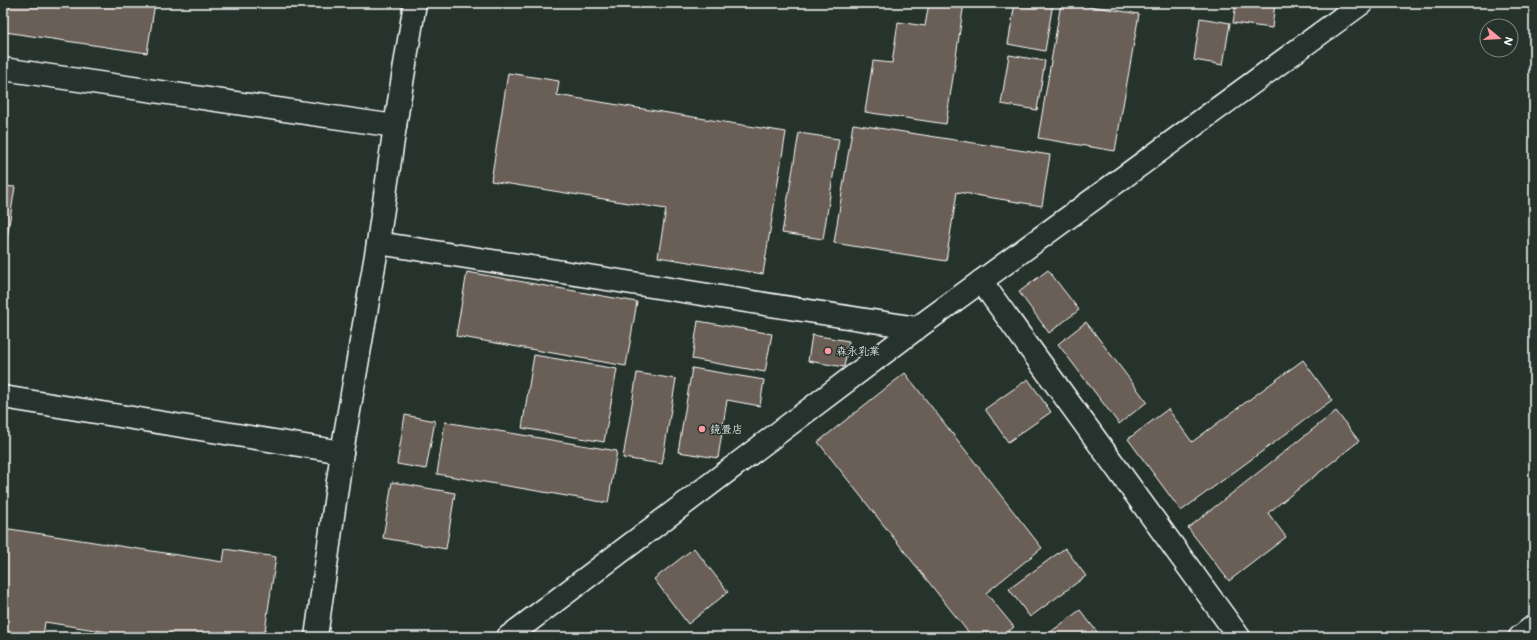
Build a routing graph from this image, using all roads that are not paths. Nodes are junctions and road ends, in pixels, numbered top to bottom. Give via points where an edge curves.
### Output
1 (416, 3) edge
2 (1362, 3) edge
3 (3, 69) edge
4 (395, 126) junction
5 (378, 243) junction
6 (981, 281) junction
7 (917, 328) junction
8 (3, 397) edge
9 (342, 452) junction
10 (1534, 626) edge
11 (316, 637) edge
12 (508, 637) edge
13 (1238, 637) edge
14 (1520, 637) edge

1 - 4 street
2 - 6 street
3 - 4 street
4 - 5 street
5 - 7 street
5 - 9 street
6 - 7 street
6 - 13 street
7 - 12 street
8 - 9 street
9 - 11 street
10 - 14 street

